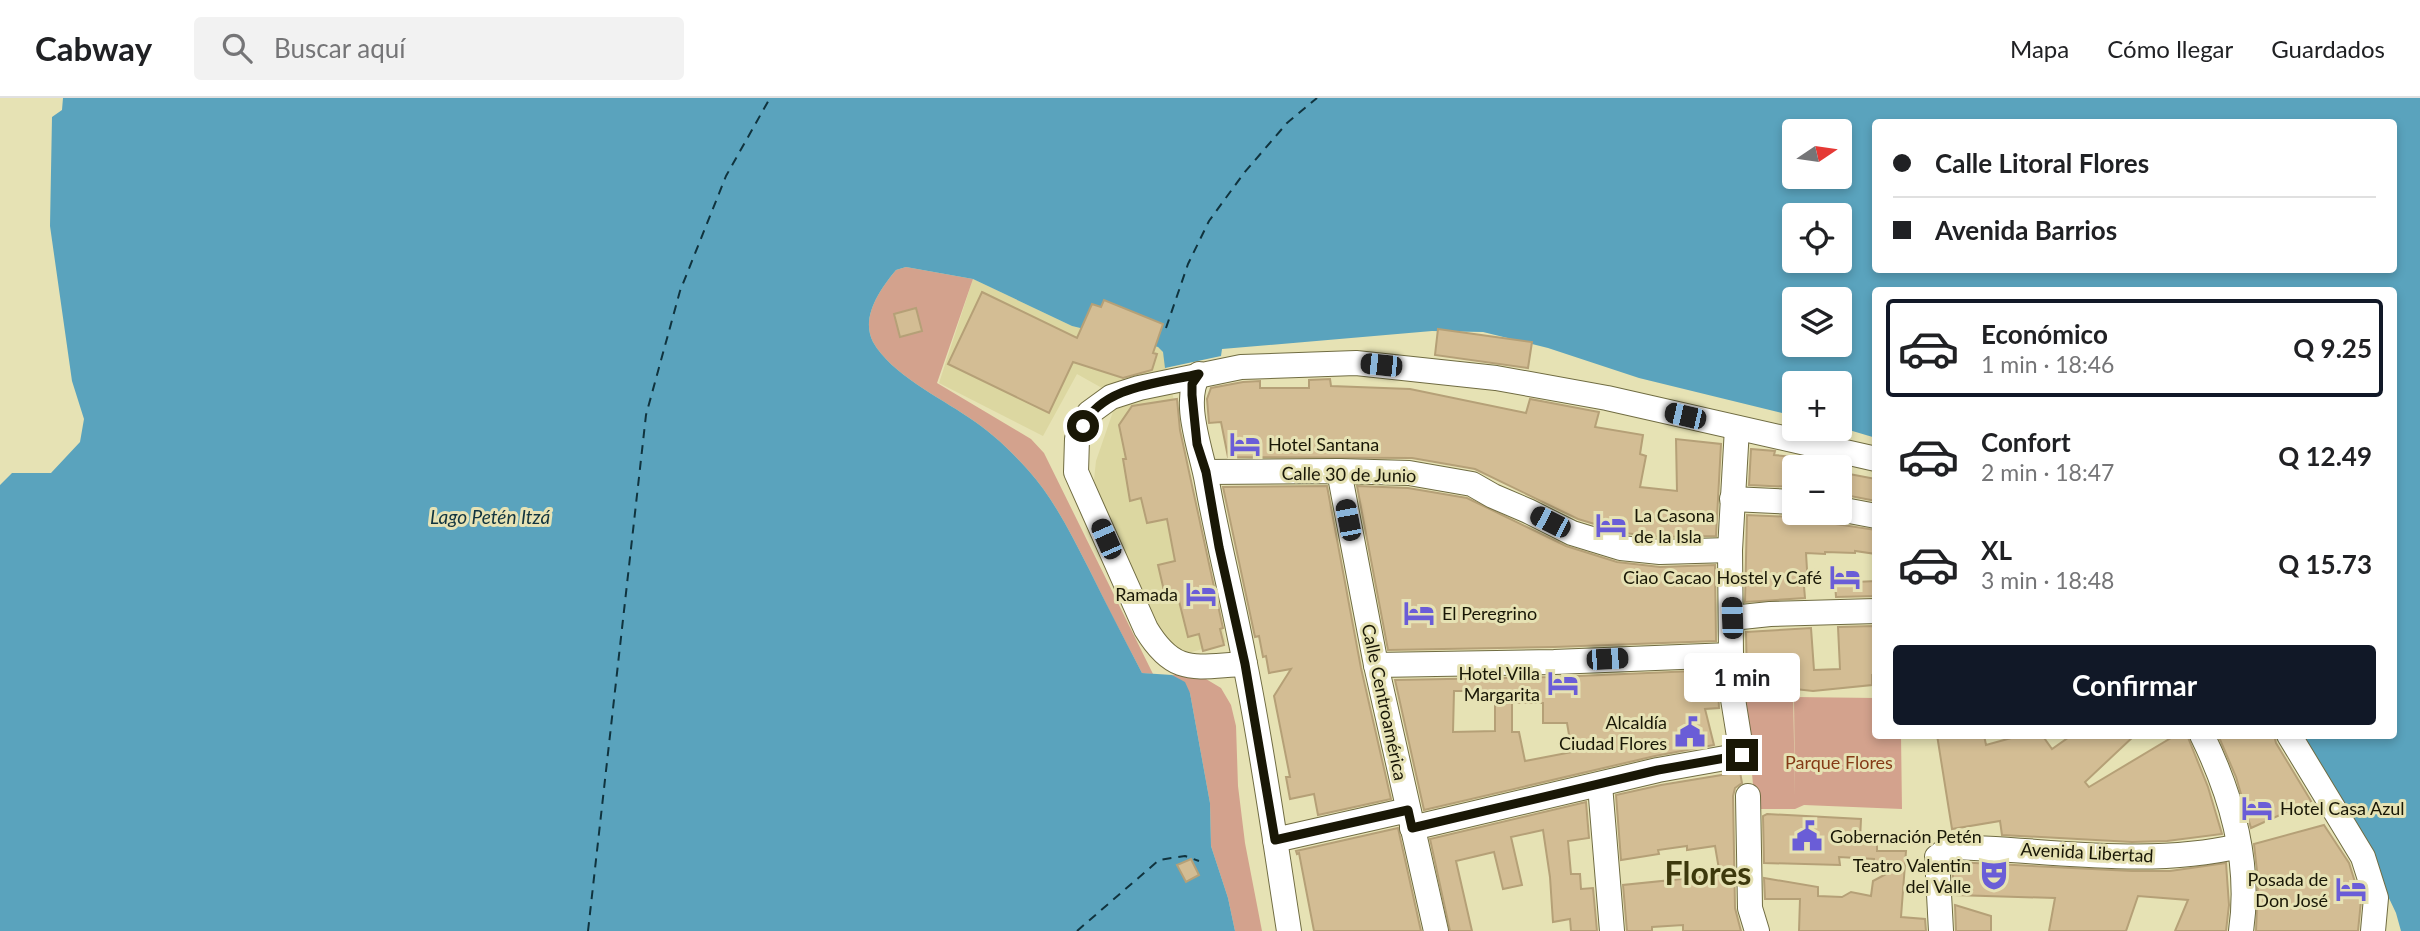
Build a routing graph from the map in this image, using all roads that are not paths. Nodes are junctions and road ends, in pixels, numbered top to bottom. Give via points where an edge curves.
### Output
1 (1199, 374) junction
2 (1737, 428) junction
3 (1872, 458) edge
4 (1339, 471) junction
5 (1206, 472) junction
6 (1732, 499) junction
7 (1782, 501) edge
8 (1852, 511) edge
9 (1872, 515) edge
10 (1730, 550) junction
11 (1872, 611) edge
12 (1732, 618) junction
13 (1731, 655) junction
14 (1245, 664) junction
15 (1376, 665) junction
16 (2204, 739) edge
17 (2291, 739) edge
18 (1600, 785) junction
19 (1748, 796) dead end
20 (1410, 819) junction
21 (1275, 840) junction
22 (2239, 846) junction
23 (1289, 931) edge
24 (1436, 931) edge
25 (1612, 931) edge
26 (1757, 931) edge
27 (1941, 931) edge
28 (2241, 931) edge
29 (2373, 931) edge

1 - 2 street via 1241,367 1369,364 1607,398
1 - 5 street via 1192,395 1197,444
1 - 14 street via 1111,397 1089,413 1077,439 1076,472 1157,647 1188,667
2 - 3 street
2 - 6 street
4 - 5 street, Calle 30 de Junio
4 - 10 street, Calle 30 de Junio via 1409,473 1472,484 1572,533 1621,548
4 - 15 street, Calle Centroamérica
5 - 14 street
6 - 7 street
6 - 10 street
8 - 9 street
10 - 12 street
11 - 12 street
12 - 13 street
13 - 15 street
13 - 18 street via 1742,755
14 - 21 street
15 - 20 street, Calle Centroamérica
16 - 22 street via 2235,820
17 - 29 street via 2363,857 2376,898
18 - 20 street via 1455,816
18 - 25 street
19 - 26 street via 1750,908
20 - 21 street
20 - 24 street, Calle Centroamérica
21 - 23 street
22 - 27 street, Avenida Libertad via 2180,856 1950,847 1937,857
22 - 28 street via 2245,883

